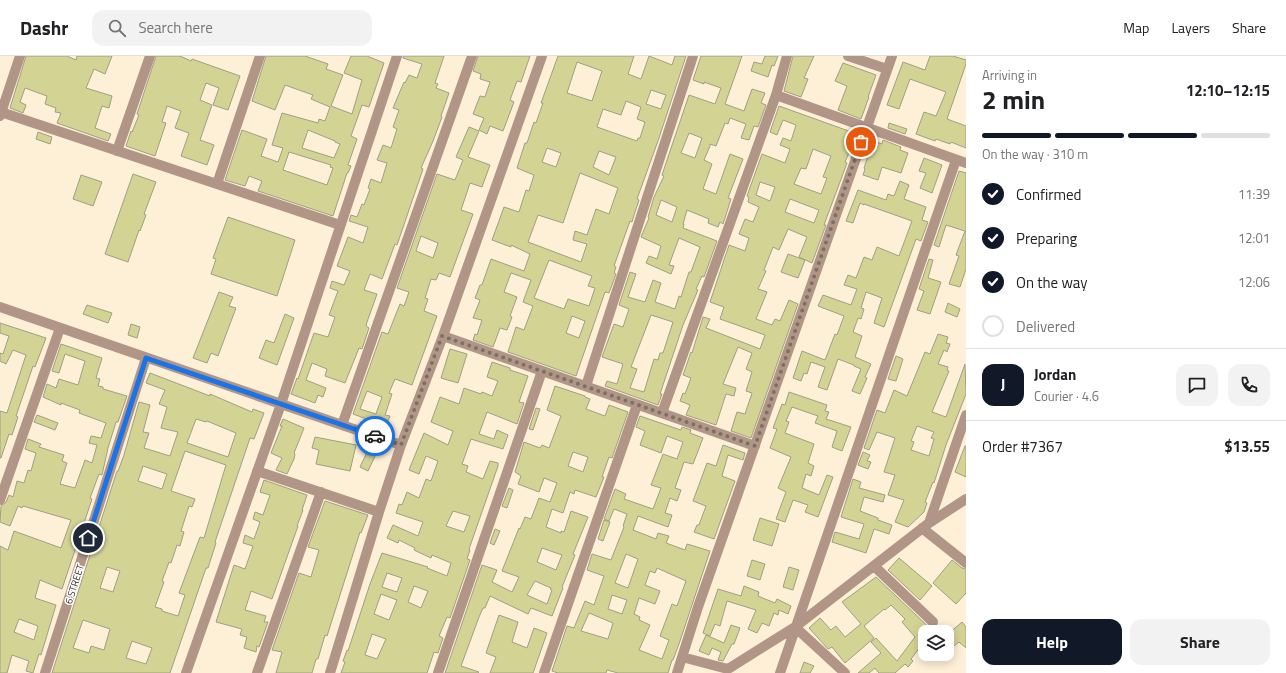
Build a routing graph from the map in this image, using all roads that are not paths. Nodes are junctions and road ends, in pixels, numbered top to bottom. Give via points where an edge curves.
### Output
1 (20, 56) edge
2 (150, 56) edge
3 (260, 56) edge
4 (397, 56) edge
5 (472, 56) edge
6 (542, 56) edge
7 (693, 56) edge
8 (787, 56) edge
9 (848, 56) edge
10 (892, 56) edge
11 (887, 69) junction
12 (776, 95) junction
13 (1, 114) edge
14 (866, 128) junction
15 (117, 151) junction
16 (956, 160) junction
17 (966, 164) edge
18 (217, 184) junction
19 (340, 225) junction
20 (0, 307) edge
21 (60, 328) junction
22 (442, 336) junction
23 (146, 358) junction
24 (542, 371) junction
25 (586, 386) junction
26 (281, 404) junction
27 (637, 405) junction
28 (662, 413) junction
29 (966, 415) edge
30 (342, 426) junction
31 (401, 445) junction
32 (755, 446) junction
33 (257, 470) junction
34 (321, 492) junction
35 (966, 498) edge
36 (0, 500) edge
37 (379, 512) junction
38 (926, 525) junction
39 (966, 563) edge
40 (874, 566) junction
41 (933, 622) dead end
42 (796, 627) junction
43 (682, 657) junction
44 (46, 673) edge
45 (186, 673) edge
46 (257, 673) edge
47 (330, 673) edge
48 (438, 673) edge
49 (544, 673) edge
50 (676, 673) edge
51 (780, 673) edge
52 (844, 673) edge

1 - 13 street
2 - 15 street
3 - 18 street
4 - 19 street
5 - 30 street
6 - 22 street
7 - 25 street
8 - 12 street
9 - 11 street
10 - 11 street
11 - 14 street
12 - 14 street
12 - 28 street
13 - 15 street
14 - 16 street
14 - 32 street
15 - 18 street
16 - 17 street
16 - 42 street
18 - 19 street
19 - 26 street
20 - 21 street
21 - 23 street
21 - 36 street
22 - 24 street
22 - 31 street
23 - 26 street
23 - 44 street, 6 STREET
24 - 25 street
24 - 48 street
25 - 27 street
26 - 30 street
26 - 33 street
27 - 28 street
27 - 49 street
28 - 32 street
29 - 38 street
30 - 31 street
31 - 37 street
32 - 43 street
33 - 34 street
33 - 45 street
34 - 37 street
34 - 46 street
35 - 38 street
37 - 47 street
38 - 39 street
38 - 40 street
40 - 41 street
40 - 42 street
42 - 43 street via 728,669
42 - 51 street
42 - 52 street
43 - 50 street

